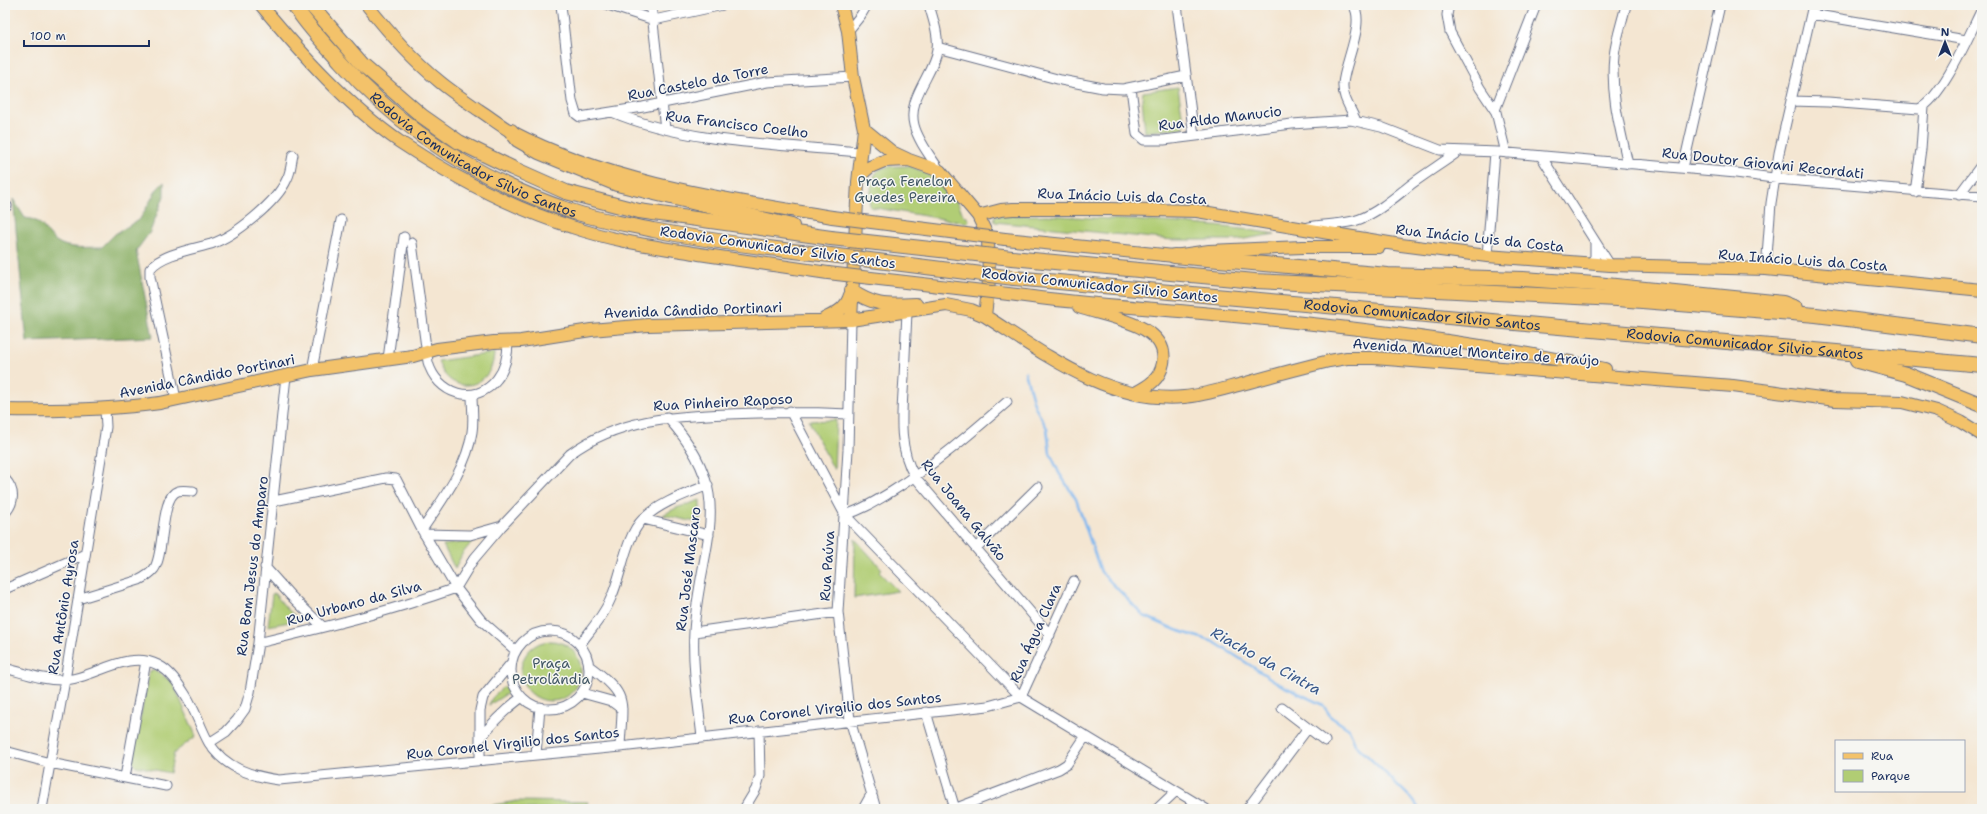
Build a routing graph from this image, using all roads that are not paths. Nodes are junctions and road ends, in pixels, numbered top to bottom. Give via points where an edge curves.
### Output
1 (261, 5) edge
2 (284, 5) edge
3 (294, 5) edge
4 (311, 5) edge
5 (367, 5) edge
6 (561, 5) edge
7 (608, 5) edge
8 (651, 5) edge
9 (723, 5) edge
10 (841, 5) edge
11 (867, 5) edge
12 (929, 5) edge
13 (1177, 5) edge
14 (1353, 5) edge
15 (1449, 5) edge
16 (1536, 5) edge
17 (1626, 5) edge
18 (1720, 5) edge
19 (1812, 9) edge
20 (1982, 9) edge
21 (302, 18) junction
22 (654, 20) junction
23 (848, 31) junction
24 (1966, 40) junction
25 (937, 48) junction
26 (852, 71) junction
27 (1186, 76) junction
28 (1131, 88) junction
29 (662, 102) junction
30 (1791, 102) junction
31 (1924, 107) junction
32 (1495, 110) junction
33 (612, 112) junction
34 (1356, 121) junction
35 (665, 129) junction
36 (864, 129) junction
37 (511, 131) junction
38 (1194, 136) junction
39 (1459, 151) junction
40 (860, 152) junction
41 (1495, 152) junction
42 (1506, 153) junction
43 (293, 155) dead end
44 (1541, 156) junction
45 (909, 160) junction
46 (1628, 164) junction
47 (1982, 164) edge
48 (1683, 168) junction
49 (940, 171) junction
50 (1775, 179) junction
51 (858, 182) junction
52 (1915, 192) junction
53 (1959, 195) junction
54 (1982, 196) edge
55 (978, 216) junction
56 (1360, 219) junction
57 (341, 220) dead end
58 (1304, 228) junction
59 (404, 237) dead end
60 (1352, 237) junction
61 (829, 238) junction
62 (1595, 242) junction
63 (412, 243) dead end
64 (1401, 245) junction
65 (1174, 256) junction
66 (1487, 256) junction
67 (1590, 264) junction
68 (1610, 265) junction
69 (1766, 270) junction
70 (851, 290) junction
71 (1982, 290) edge
72 (1065, 302) junction
73 (938, 306) junction
74 (907, 312) junction
75 (1816, 315) junction
76 (985, 316) junction
77 (851, 320) junction
78 (820, 321) junction
79 (1982, 336) edge
80 (508, 344) junction
81 (1794, 348) junction
82 (428, 354) junction
83 (388, 359) junction
84 (1982, 365) edge
85 (312, 370) junction
86 (286, 376) junction
87 (1651, 380) junction
88 (1135, 392) junction
89 (472, 395) junction
90 (176, 399) junction
91 (1007, 402) dead end
92 (1982, 406) edge
93 (105, 409) junction
94 (5, 410) edge
95 (790, 411) junction
96 (848, 414) junction
97 (667, 417) junction
98 (1982, 435) edge
99 (916, 477) junction
100 (5, 479) edge
101 (708, 485) junction
102 (1038, 487) dead end
103 (193, 491) dead end
104 (274, 502) junction
105 (5, 513) edge
106 (845, 515) junction
107 (643, 519) junction
108 (502, 526) junction
109 (423, 532) junction
110 (709, 535) junction
111 (976, 548) junction
112 (85, 554) junction
113 (265, 567) junction
114 (1074, 581) dead end
115 (456, 588) junction
116 (5, 589) edge
117 (78, 600) junction
118 (838, 612) junction
119 (323, 627) junction
120 (694, 632) junction
121 (1050, 635) junction
122 (258, 643) junction
123 (580, 644) junction
124 (516, 651) junction
125 (146, 661) junction
126 (512, 662) junction
127 (589, 666) junction
128 (5, 668) edge
129 (65, 680) junction
130 (582, 693) junction
131 (522, 697) junction
132 (1021, 698) junction
133 (540, 707) junction
134 (1282, 708) dead end
135 (622, 709) junction
136 (926, 712) junction
137 (850, 720) junction
138 (1308, 728) junction
139 (760, 731) junction
140 (702, 737) junction
141 (1085, 737) junction
142 (481, 738) junction
143 (1325, 741) dead end
144 (210, 743) junction
145 (620, 747) junction
146 (5, 751) edge
147 (536, 754) junction
148 (480, 760) junction
149 (50, 763) junction
150 (125, 777) junction
151 (166, 786) dead end
152 (1176, 791) junction
153 (872, 792) junction
154 (42, 809) edge
155 (744, 809) edge
156 (863, 809) edge
157 (876, 809) edge
158 (955, 809) edge
159 (1156, 809) edge
160 (1206, 809) edge
161 (1247, 809) edge

1 - 72 main road, bridge via 327,77 365,114 400,141 500,199 572,227 632,243 828,273
2 - 21 highway
3 - 21 highway, Rodovia Comunicador Silvio Santos
4 - 61 highway, Rodovia Comunicador Silvio Santos via 362,64 422,116 459,142 512,168 566,192 639,211
5 - 37 main road via 429,73
6 - 33 street, Rua Castelo da Torre via 572,101 577,115 582,117
7 - 22 street
8 - 22 street
9 - 22 street
10 - 23 main road
11 - 23 street
12 - 25 street
13 - 27 street
14 - 34 street via 1357,16 1356,26 1343,84 1346,100
15 - 32 street via 1448,21 1456,45
16 - 32 street
17 - 46 street via 1616,44 1613,72 1620,132
18 - 48 street
19 - 24 street
19 - 30 street
20 - 24 street
21 - 81 highway, Rodovia Comunicador Silvio Santos, bridge via 359,82 401,120 448,155 496,182 573,212 622,224 751,246 1014,278
22 - 29 street
23 - 26 main road
24 - 31 street via 1937,92
25 - 28 street via 1080,84 1113,89
25 - 49 street via 916,101 913,116 917,132
26 - 29 street, Rua Castelo da Torre via 825,77 767,82
26 - 36 main road
27 - 28 street
27 - 38 street
28 - 38 street, Rua Aldo Manucio via 1137,134 1140,138 1148,141
29 - 33 street, Rua Castelo da Torre
29 - 35 street
30 - 31 street via 1828,102 1919,110
30 - 50 street
31 - 52 street
32 - 42 street
33 - 35 street, Rua Francisco Coelho via 634,122
34 - 38 street, Rua Aldo Manucio via 1292,124
34 - 39 street, Rua Aldo Manucio via 1435,149
35 - 40 street, Rua Francisco Coelho via 737,140
36 - 40 main road
36 - 45 main road via 892,152
37 - 61 highway via 518,140 539,152 617,184 786,224
37 - 65 main road, bridge via 561,154 634,177 714,196 832,217 1005,239
39 - 41 street, Rua Doutor Giovani Recordati
39 - 56 street via 1382,207
40 - 51 main road
41 - 42 street, Rua Doutor Giovani Recordati
41 - 66 street
42 - 44 street, Rua Doutor Giovani Recordati
43 - 90 street via 285,183 248,223 228,237 159,260 150,269
44 - 46 street, Rua Doutor Giovani Recordati
44 - 62 street
45 - 49 main road
45 - 51 main road via 884,161 863,173
46 - 48 street, Rua Doutor Giovani Recordati
47 - 53 street
48 - 50 street, Rua Doutor Giovani Recordati
49 - 55 main road
50 - 52 street, Rua Doutor Giovani Recordati
50 - 69 street
51 - 70 main road
52 - 53 street, Rua Doutor Giovani Recordati
53 - 54 street, Rua Doutor Giovani Recordati
55 - 58 main road, Rua Inácio Luis da Costa via 1013,209 1197,211
55 - 76 main road via 990,248
56 - 58 street
56 - 60 street
57 - 85 street
58 - 60 main road, Rua Inácio Luis da Costa
59 - 83 street
60 - 64 main road, Rua Inácio Luis da Costa
61 - 75 highway, Rodovia Comunicador Silvio Santos, bridge via 1255,281 1617,299
62 - 67 street via 1595,257
62 - 68 street
63 - 82 street
64 - 65 main road via 1224,250
64 - 66 main road, Rua Inácio Luis da Costa
65 - 75 highway via 1388,275 1596,284 1783,303
66 - 67 main road, Rua Inácio Luis da Costa
67 - 68 main road, Rua Inácio Luis da Costa
68 - 69 main road, Rua Inácio Luis da Costa
69 - 71 main road, Rua Inácio Luis da Costa
70 - 73 main road, Avenida Cândido Portinari via 876,304 886,306
70 - 77 main road
70 - 78 main road, Avenida Cândido Portinari via 845,306
72 - 87 main road via 1225,315 1383,332 1560,360
72 - 88 main road via 1144,328 1157,338 1164,352 1162,370 1151,385
73 - 74 main road, Avenida Cândido Portinari
73 - 76 main road, Avenida Cândido Portinari via 960,307
74 - 77 main road, Avenida Cândido Portinari
74 - 99 street, Rua Joana Galvão via 902,432 909,467
75 - 79 highway, Rodovia Comunicador Silvio Santos
76 - 88 main road, Avenida Manuel Monteiro de Araújo via 1085,377 1107,386
77 - 78 main road, Avenida Cândido Portinari
77 - 96 street, Rua Paúva
78 - 80 main road, Avenida Cândido Portinari via 648,325 592,330
80 - 82 main road, Avenida Cândido Portinari
80 - 89 street via 506,361 497,380
81 - 84 highway, Rodovia Comunicador Silvio Santos
81 - 92 highway via 1906,374
82 - 83 main road, Avenida Cândido Portinari
82 - 89 street via 430,370 443,387
83 - 85 main road, Avenida Cândido Portinari
85 - 86 main road, Avenida Cândido Portinari
86 - 90 main road, Avenida Cândido Portinari
86 - 104 street, Rua Bom Jesus do Amparo
87 - 88 main road, Avenida Manuel Monteiro de Araújo via 1431,362 1347,358 1290,370 1209,393 1183,397 1147,396
87 - 98 main road, Avenida Manuel Monteiro de Araújo via 1733,386 1835,400 1902,402 1937,411
89 - 109 street via 472,430 465,458
90 - 93 main road, Avenida Cândido Portinari
91 - 99 street
93 - 94 main road, Avenida Cândido Portinari
93 - 112 street, Rua Antônio Ayrosa via 106,427
95 - 96 street, Rua Pinheiro Raposo
95 - 97 street, Rua Pinheiro Raposo
95 - 106 street
96 - 106 street, Rua Paúva
97 - 101 street, Rua José Mascaro via 694,450
97 - 108 street, Rua Pinheiro Raposo via 616,429 583,444 570,454
99 - 106 street via 860,511
99 - 111 street, Rua Joana Galvão
100 - 105 street via 12,493 12,502
101 - 107 street via 660,506
101 - 110 street, Rua José Mascaro via 711,515
102 - 111 street
103 - 117 street via 178,492 170,498 158,561 149,575
104 - 109 street via 394,478
104 - 113 street, Rua Bom Jesus do Amparo
106 - 118 street, Rua Paúva
106 - 132 street
107 - 110 street
107 - 123 street via 631,539 611,599
108 - 109 street via 470,535
108 - 115 street, Rua Pinheiro Raposo via 473,560
109 - 115 street
110 - 120 street, Rua José Mascaro
111 - 121 street, Rua Joana Galvão
112 - 116 street
112 - 117 street, Rua Antônio Ayrosa
113 - 119 street
113 - 122 street, Rua Bom Jesus do Amparo
114 - 121 street, Rua Água Clara
115 - 119 street, Rua Urbano da Silva
115 - 124 street via 481,620
117 - 129 street, Rua Antônio Ayrosa
118 - 120 street
118 - 137 street, Rua Paúva
119 - 122 street, Rua Urbano da Silva
120 - 140 street, Rua José Mascaro
121 - 132 street, Rua Água Clara
122 - 144 street, Rua Bom Jesus do Amparo via 245,709 226,732
123 - 124 street via 571,636 559,631 546,631 529,637
123 - 127 street
124 - 126 street
125 - 129 street, Rua Coronel Virgilio dos Santos via 129,661
125 - 144 street, Rua Coronel Virgilio dos Santos via 159,666 179,683
125 - 150 street
126 - 131 street via 511,675
126 - 142 street via 483,698 480,710
127 - 130 street via 588,680
127 - 135 street via 616,687 622,701
128 - 129 street
129 - 149 street, Rua Antônio Ayrosa
130 - 133 street via 563,706 552,709
130 - 135 street via 610,701
131 - 133 street
131 - 142 street via 504,711
132 - 136 street, Rua Coronel Virgilio dos Santos via 988,706
132 - 141 street
133 - 147 street
134 - 138 street
135 - 145 street
136 - 137 street, Rua Coronel Virgilio dos Santos
136 - 158 street
137 - 139 street, Rua Coronel Virgilio dos Santos
137 - 153 street, Rua Paúva
138 - 143 street
138 - 161 street
139 - 140 street, Rua Coronel Virgilio dos Santos
139 - 155 street via 760,776 756,789
140 - 145 street, Rua Coronel Virgilio dos Santos
141 - 152 street
141 - 158 street via 1072,758 1059,769
142 - 148 street
144 - 148 street, Rua Coronel Virgilio dos Santos via 223,760 239,770 256,777 278,780
145 - 147 street, Rua Coronel Virgilio dos Santos
146 - 149 street
147 - 148 street, Rua Coronel Virgilio dos Santos
149 - 150 street
149 - 154 street, Rua Antônio Ayrosa
150 - 151 street
152 - 159 street
152 - 160 street
153 - 156 street
153 - 157 street, Rua Paúva

